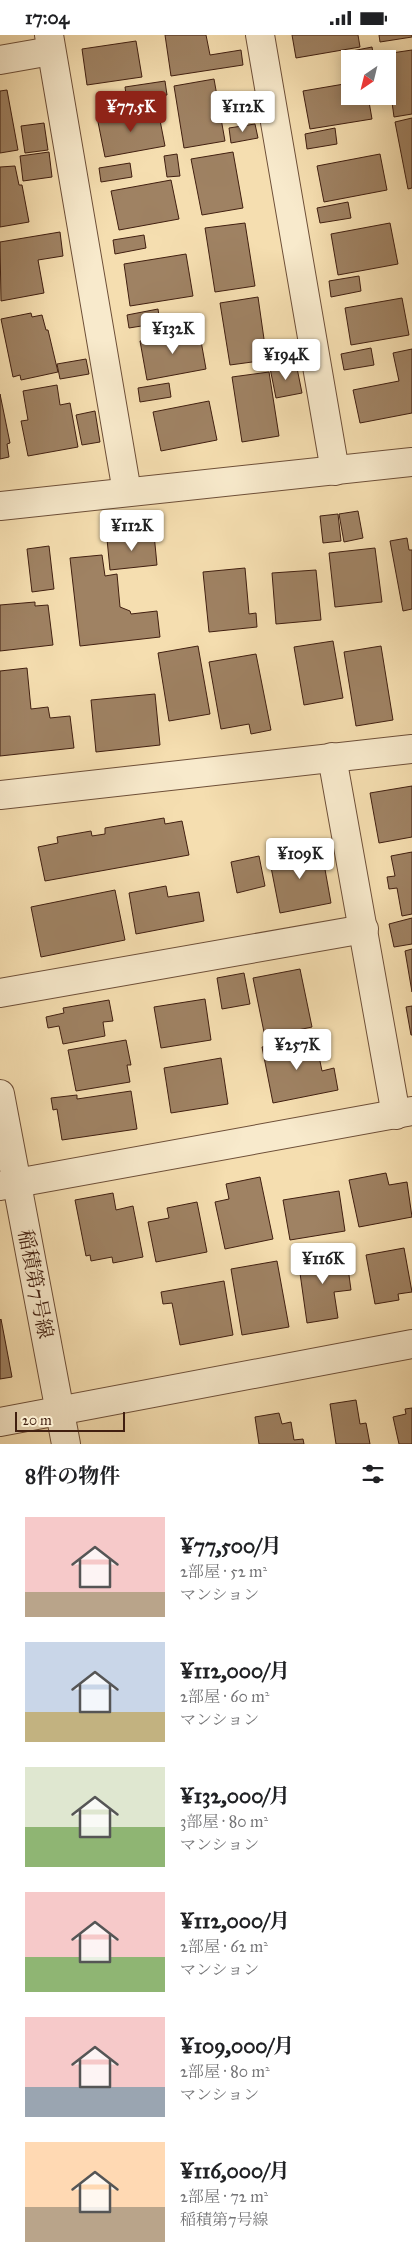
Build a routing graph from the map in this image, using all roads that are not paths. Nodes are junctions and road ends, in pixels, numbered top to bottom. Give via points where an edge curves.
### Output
1 (260, 35) edge
2 (50, 43) edge
3 (0, 60) edge
4 (412, 463) edge
5 (335, 471) junction
6 (127, 492) junction
7 (0, 506) edge
8 (412, 749) edge
9 (332, 757) junction
10 (0, 795) edge
11 (364, 929) junction
12 (0, 993) edge
13 (0, 1094) edge
14 (404, 1113) edge
15 (8, 1185) edge
16 (412, 1344) edge
17 (60, 1412) junction
18 (0, 1422) edge
19 (66, 1444) edge

1 - 5 street
2 - 3 street
2 - 6 street
4 - 5 street
5 - 6 street
6 - 7 street
8 - 9 street
9 - 10 street
9 - 11 street
11 - 12 street
11 - 14 street
13 - 15 street, 稲積第7号線
14 - 15 street
15 - 17 street, 稲積第7号線
16 - 17 street
17 - 18 street
17 - 19 street, 稲積第7号線

